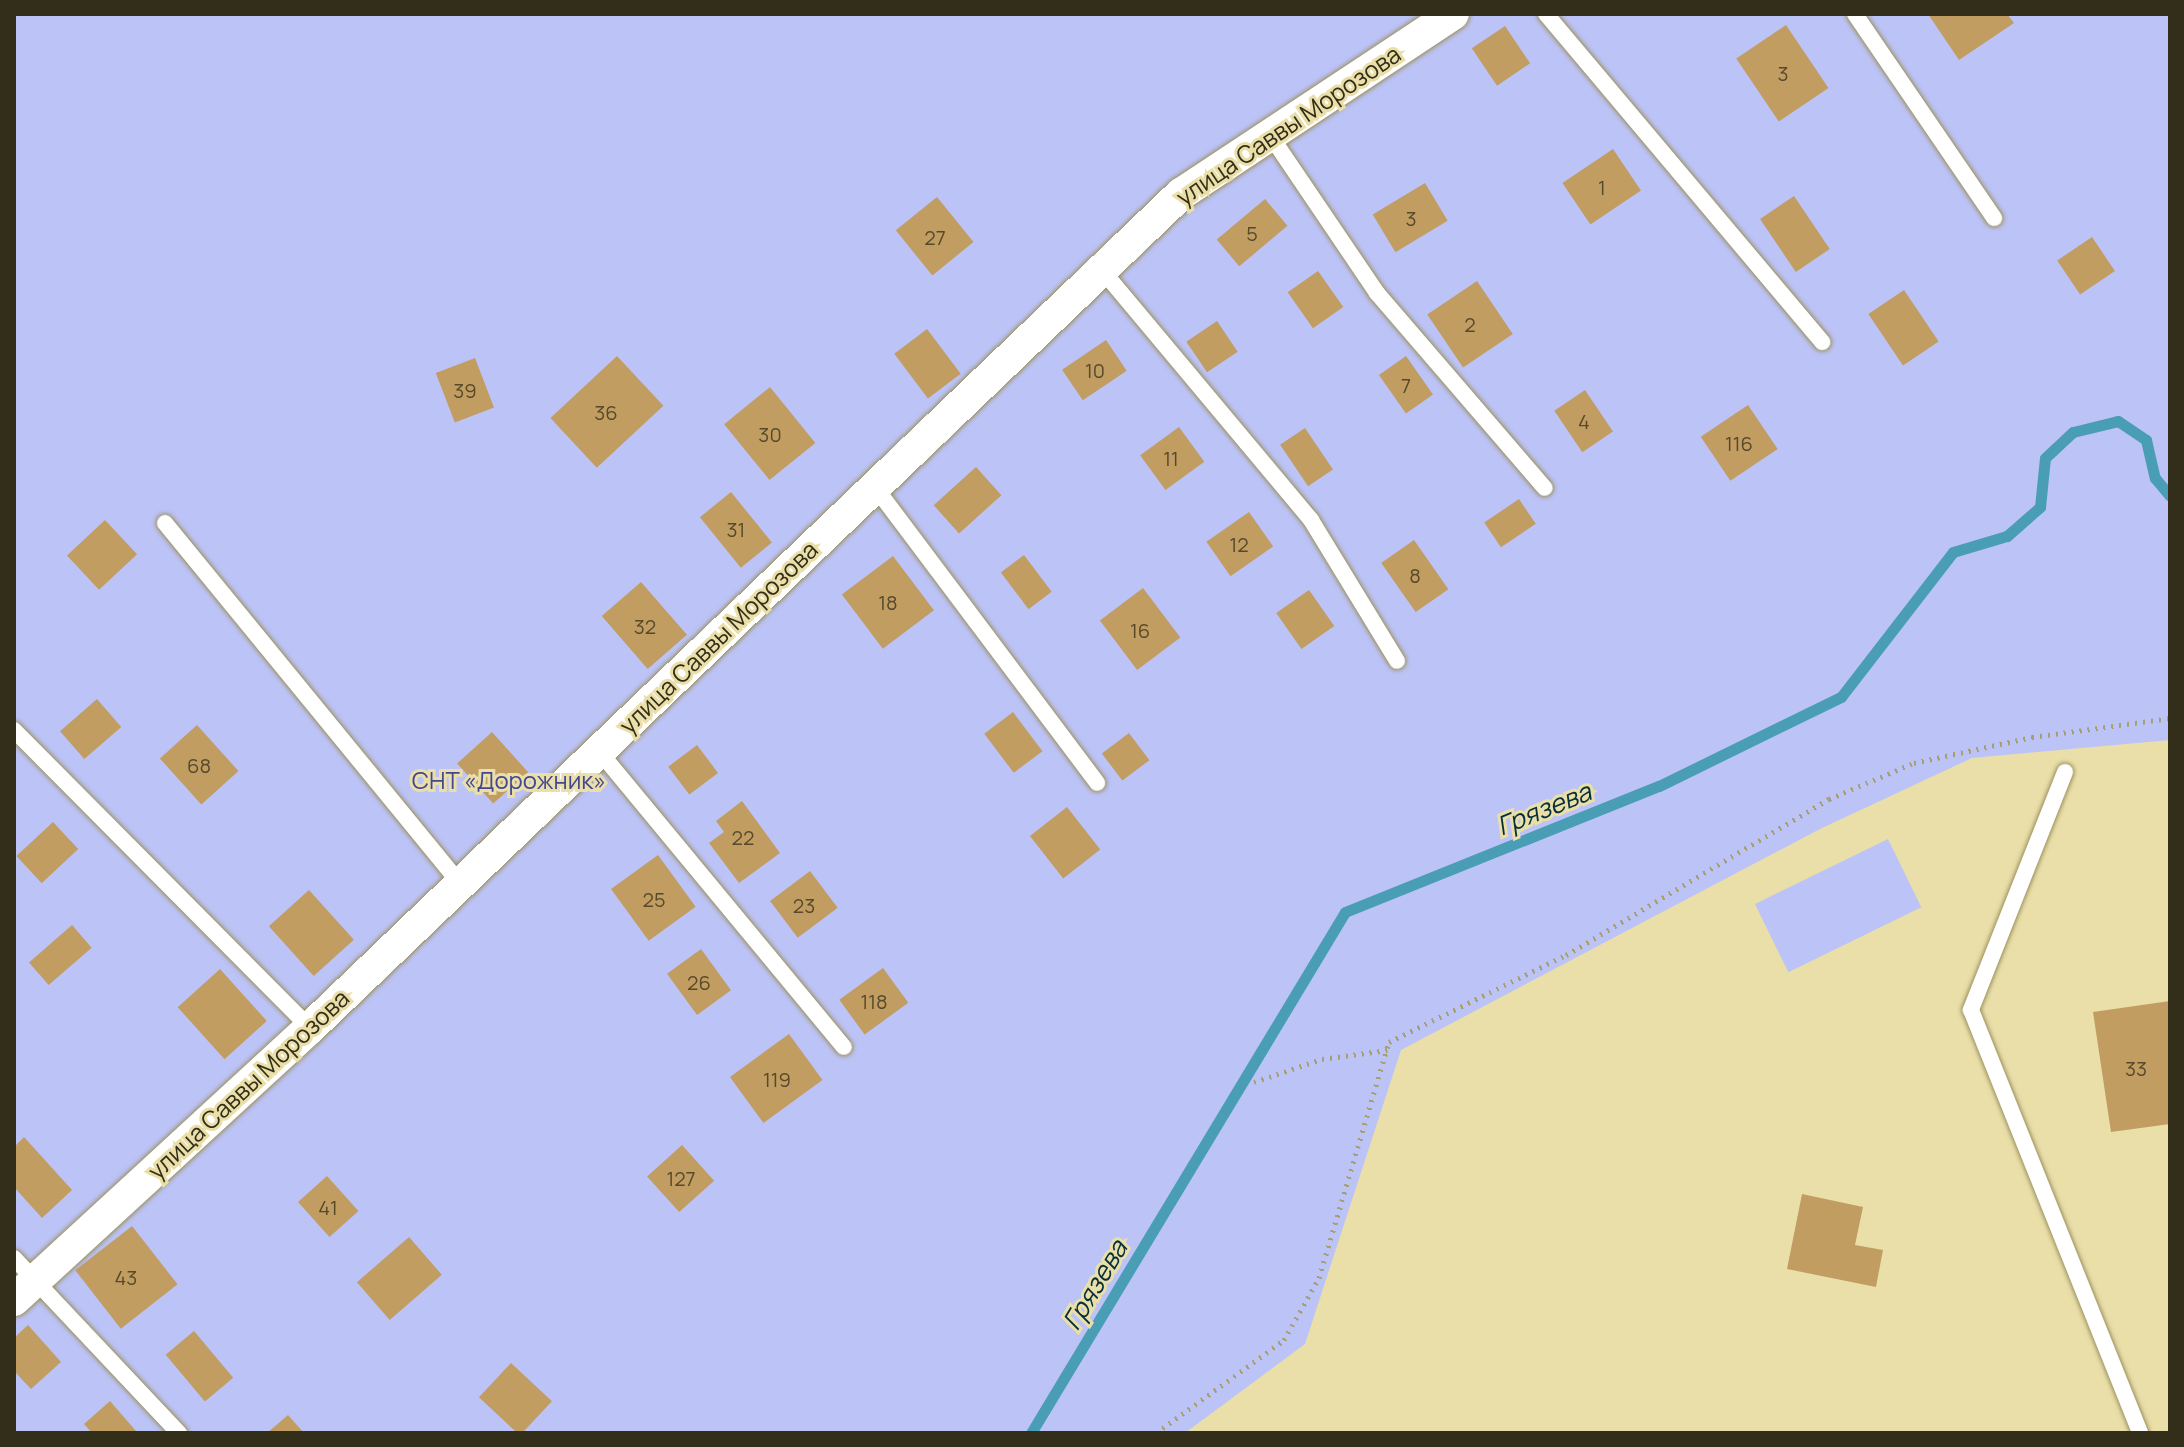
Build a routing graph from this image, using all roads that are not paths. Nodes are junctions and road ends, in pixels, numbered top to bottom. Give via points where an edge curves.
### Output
1 (1453, 14) edge
2 (1546, 14) edge
3 (1855, 14) edge
4 (1270, 135) junction
5 (1994, 218) dead end
6 (1102, 270) junction
7 (1822, 342) dead end
8 (875, 487) junction
9 (1545, 488) dead end
10 (165, 523) dead end
11 (1397, 661) dead end
12 (14, 730) edge
13 (599, 751) junction
14 (2065, 772) dead end
15 (1097, 783) dead end
16 (461, 884) junction
17 (310, 1028) junction
18 (844, 1047) dead end
19 (21, 1279) edge
20 (179, 1433) edge
21 (2140, 1433) edge

1 - 4 street, улица Саввы Морозова
2 - 7 lane
3 - 5 lane
4 - 6 street, улица Саввы Морозова via 1181,194
4 - 9 lane via 1377,293
6 - 8 street, улица Саввы Морозова
6 - 11 lane via 1311,520
8 - 13 street, улица Саввы Морозова
8 - 15 lane
10 - 16 lane
12 - 17 lane
13 - 16 street, улица Саввы Морозова
13 - 18 lane
14 - 21 lane via 1971,1010
16 - 17 street, улица Саввы Морозова
17 - 19 street, улица Саввы Морозова
19 - 20 lane

